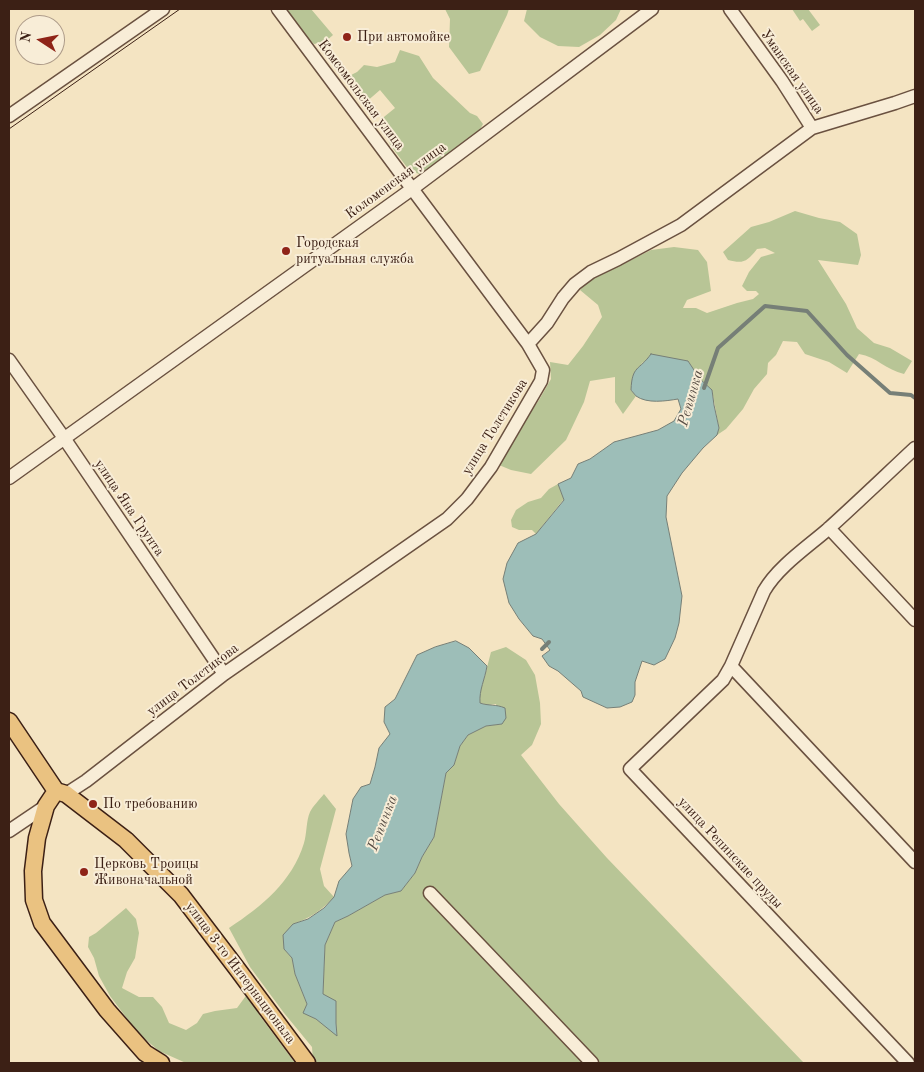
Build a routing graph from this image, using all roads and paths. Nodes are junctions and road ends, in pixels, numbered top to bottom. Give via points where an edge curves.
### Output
1 (163, 9) edge
2 (278, 9) edge
3 (652, 9) edge
4 (730, 9) edge
5 (915, 96) edge
6 (9, 116) edge
7 (812, 128) junction
8 (412, 189) junction
9 (528, 344) junction
10 (9, 360) edge
11 (64, 438) junction
12 (915, 448) edge
13 (9, 478) edge
14 (829, 528) junction
15 (915, 620) edge
16 (732, 666) junction
17 (224, 674) junction
18 (9, 721) edge
19 (61, 792) junction
20 (46, 806) junction
21 (9, 831) edge
22 (915, 862) edge
23 (430, 893) dead end
24 (161, 1063) edge
25 (307, 1063) edge
26 (592, 1063) edge
27 (908, 1063) edge

1 - 6 street
2 - 8 street, Комсомольская улица
3 - 8 street, Коломенская улица
4 - 7 street, Уманская улица
5 - 7 street
7 - 9 street via 681,225 591,272 575,284
8 - 9 street, Комсомольская улица
8 - 11 street, Коломенская улица
9 - 17 street, улица Толстикова via 544,370 541,381 491,467 467,499 424,536
10 - 11 street, улица Яна Грунта
11 - 13 street, Коломенская улица
11 - 17 street, улица Яна Грунта
12 - 14 street, улица Репинские пруды
14 - 15 street
14 - 16 street, улица Репинские пруды via 770,581
16 - 22 street
16 - 27 street, улица Репинские пруды via 723,680 630,769
17 - 19 street, улица Толстикова via 86,780
18 - 19 main road, улица 3-го Интернационала
19 - 20 main road
19 - 25 main road, улица 3-го Интернационала via 126,840 181,895
20 - 21 street
20 - 24 main road via 37,838 33,872 34,900 42,923 113,1017 146,1053
23 - 26 street

